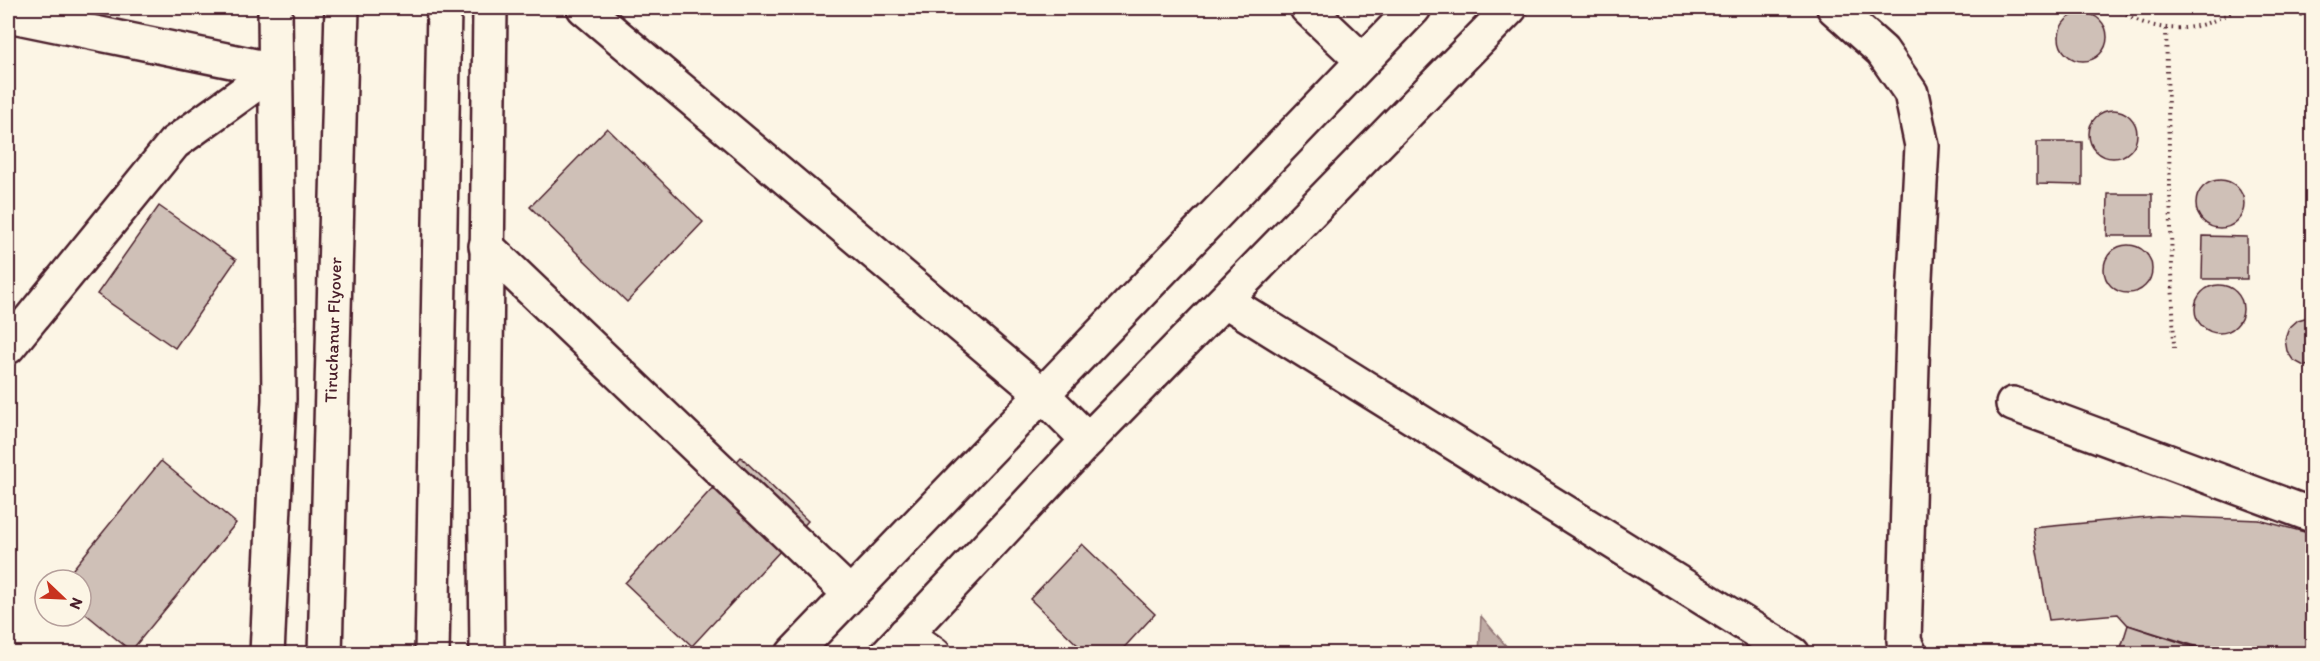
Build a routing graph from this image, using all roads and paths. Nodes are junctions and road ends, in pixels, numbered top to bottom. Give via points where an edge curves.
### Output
1 (275, 8) edge
2 (342, 8) edge
3 (444, 8) edge
4 (489, 8) edge
5 (584, 8) edge
6 (1307, 8) edge
7 (1414, 8) edge
8 (1510, 8) edge
9 (1834, 8) edge
10 (2116, 8) edge
11 (2237, 8) edge
12 (2291, 8) edge
13 (8, 15) edge
14 (2313, 21) edge
15 (2166, 29) junction
16 (1363, 61) junction
17 (275, 70) junction
18 (486, 246) junction
19 (1226, 301) junction
20 (8, 345) edge
21 (2174, 348) dead end
22 (1042, 394) junction
23 (2013, 404) dead end
24 (1088, 440) junction
25 (2313, 515) edge
26 (850, 594) junction
27 (896, 644) edge
28 (267, 654) edge
29 (325, 654) edge
30 (432, 654) edge
31 (487, 654) edge
32 (793, 654) edge
33 (934, 654) edge
34 (1793, 654) edge
35 (1910, 654) edge

1 - 17 main road
2 - 29 main road, Tiruchanur Flyover
3 - 30 main road
4 - 18 main road
5 - 22 main road
6 - 16 main road
7 - 16 main road
8 - 19 main road
9 - 35 main road via 1882,51 1911,93 1922,146 1905,641
10 - 15 path via 2132,19
11 - 15 path via 2201,26
12 - 14 path
13 - 17 main road
15 - 21 path
16 - 22 main road
17 - 20 main road via 174,143
17 - 28 main road via 279,399
18 - 26 main road
18 - 31 main road
19 - 24 main road
19 - 34 main road
22 - 24 main road
22 - 26 main road
23 - 25 main road
24 - 27 main road
26 - 32 main road
27 - 33 main road

